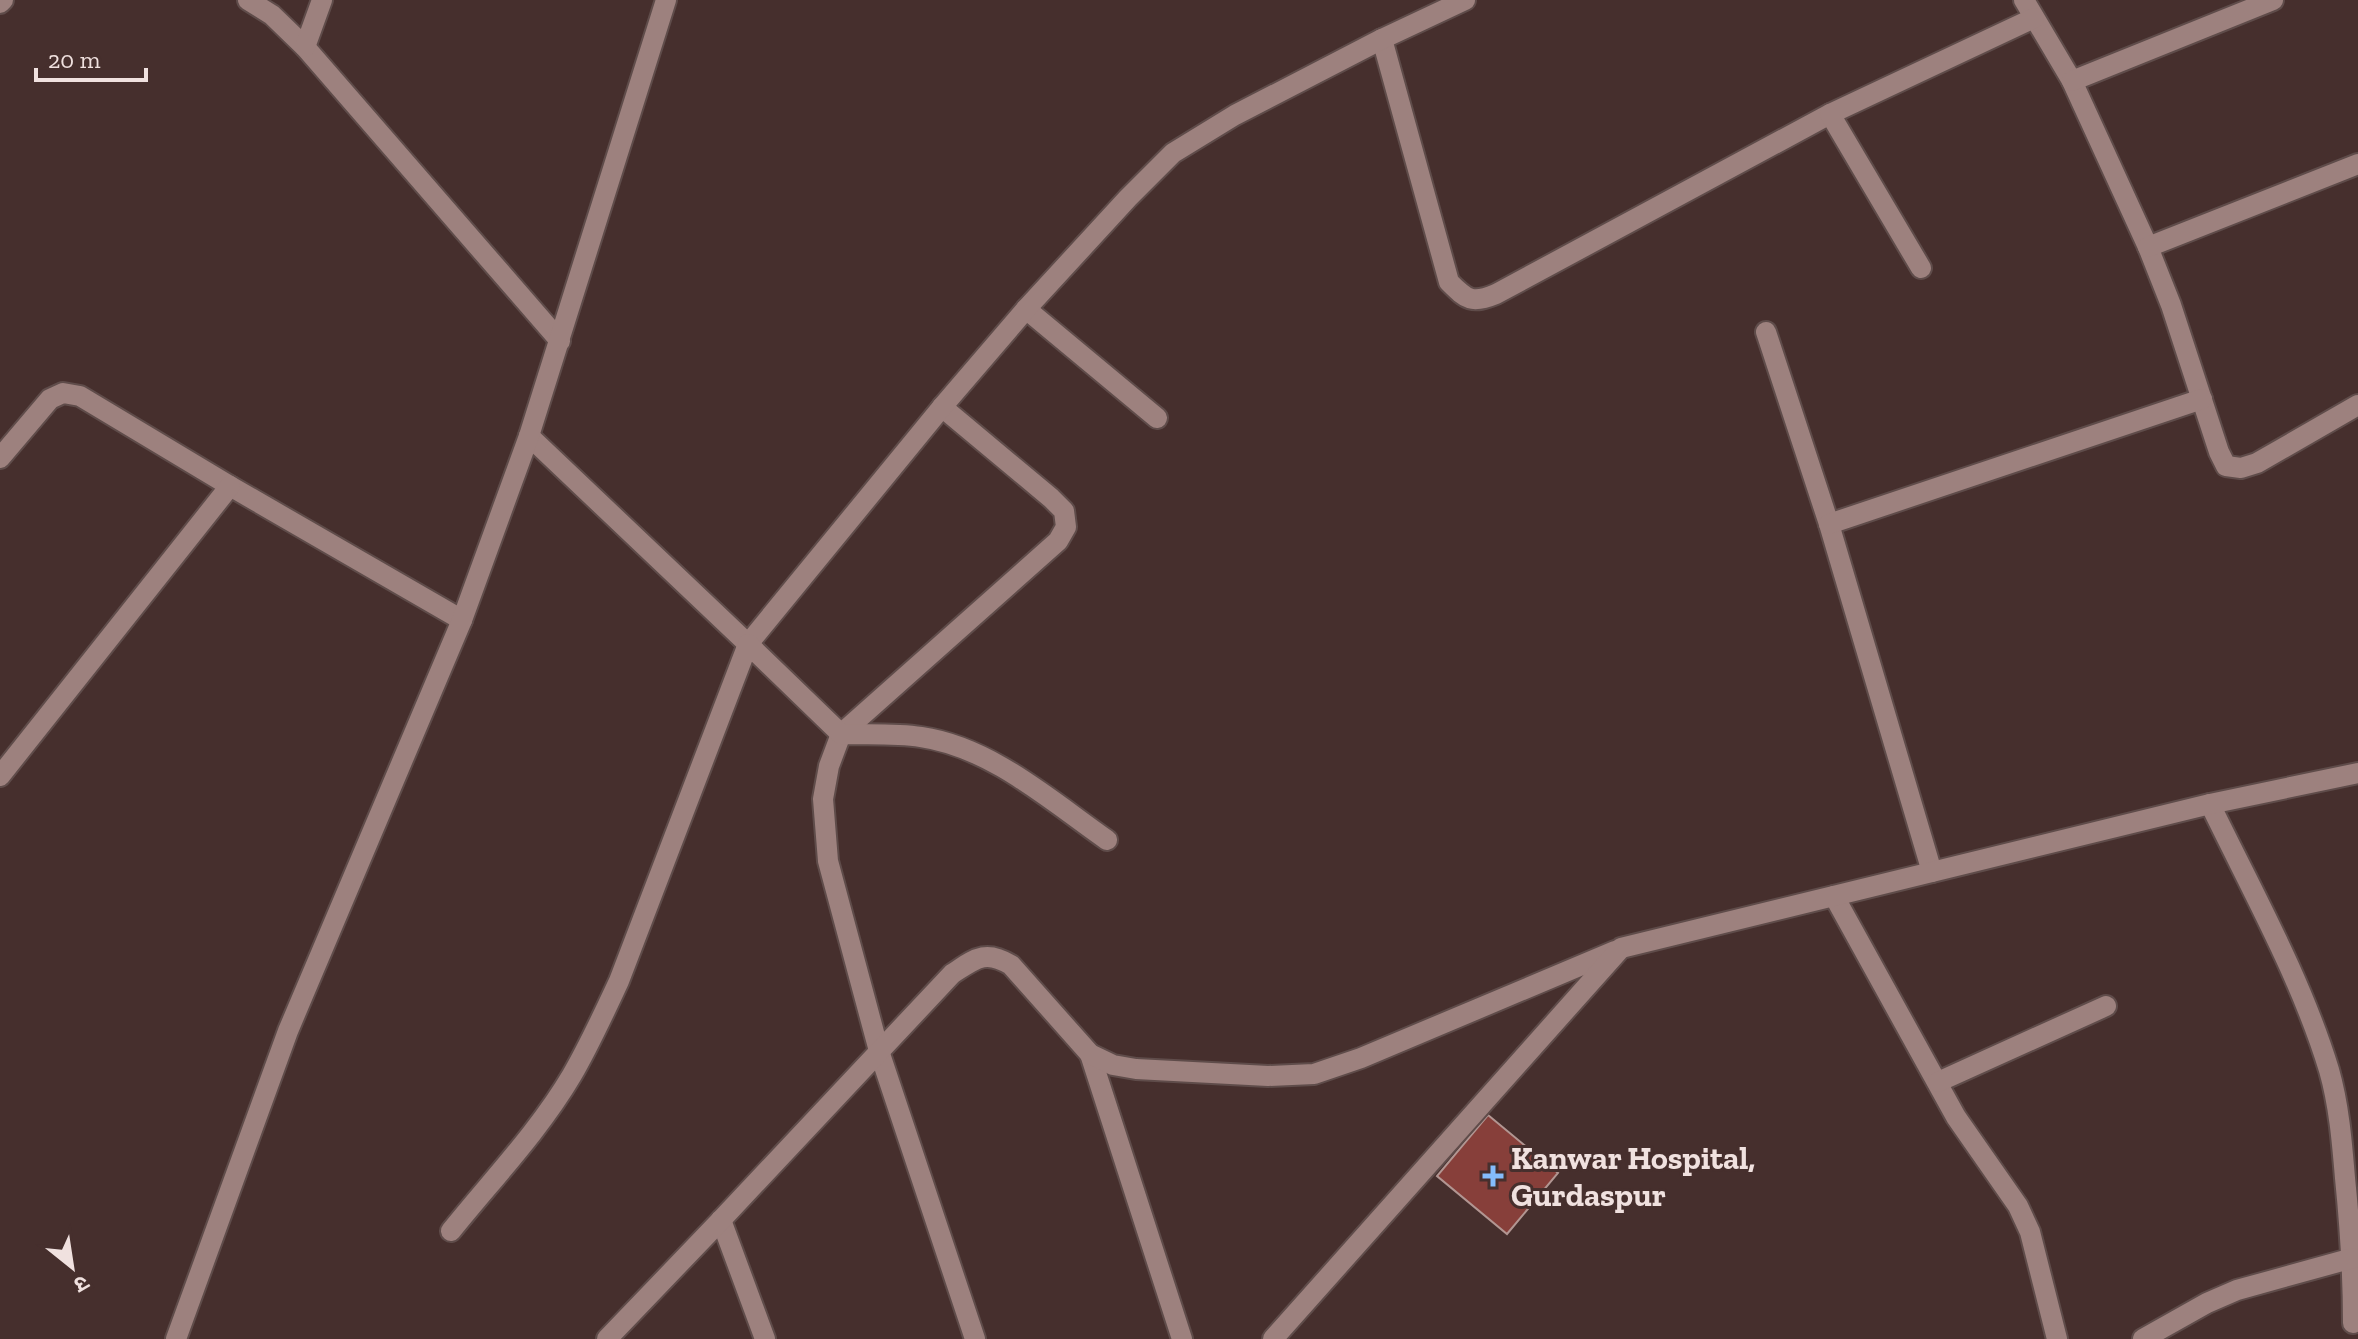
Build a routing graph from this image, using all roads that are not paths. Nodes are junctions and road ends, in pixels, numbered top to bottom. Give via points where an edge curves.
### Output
1 (248, 0) edge
2 (322, 0) edge
3 (666, 0) edge
4 (1465, 0) edge
5 (2273, 0) edge
6 (2029, 9) edge
7 (1382, 39) junction
8 (305, 47) junction
9 (2072, 81) junction
10 (1830, 114) junction
11 (2358, 164) edge
12 (2148, 247) junction
13 (1921, 268) dead end
14 (1026, 309) junction
15 (1766, 332) dead end
16 (560, 341) junction
17 (2202, 399) junction
18 (2358, 405) edge
19 (942, 407) junction
20 (1157, 418) dead end
21 (529, 436) junction
22 (0, 458) edge
23 (230, 486) junction
24 (1829, 524) junction
25 (462, 620) junction
26 (748, 644) junction
27 (841, 734) junction
28 (2358, 773) edge
29 (0, 776) edge
30 (2210, 804) junction
31 (1107, 840) dead end
32 (1932, 872) junction
33 (1834, 896) junction
34 (1621, 948) junction
35 (2106, 1006) dead end
36 (879, 1051) junction
37 (1090, 1054) junction
38 (1938, 1082) junction
39 (721, 1220) junction
40 (451, 1231) dead end
41 (2353, 1258) junction
42 (2353, 1323) dead end
43 (176, 1339) edge
44 (607, 1339) edge
45 (765, 1339) edge
46 (975, 1339) edge
47 (1182, 1339) edge
48 (1273, 1339) edge
49 (2057, 1339) edge
50 (2143, 1339) edge

1 - 8 street
2 - 8 street
3 - 16 street
4 - 7 street
5 - 9 street
6 - 9 street
6 - 10 street
7 - 10 street via 1449,282 1463,297 1479,301
7 - 14 street via 1173,153
8 - 16 street
9 - 12 street
10 - 13 street
11 - 12 street
12 - 17 street
14 - 19 street
14 - 20 street
15 - 24 street
16 - 21 street
17 - 18 street via 2226,466 2241,468
17 - 24 street
19 - 26 street
19 - 27 street via 1051,498 1064,511 1066,527 1058,541
21 - 25 street
21 - 26 street
22 - 23 street via 50,399 63,393 80,396
23 - 25 street
23 - 29 street
24 - 32 street
25 - 43 street via 288,1031
26 - 27 street
26 - 40 street via 595,1033 541,1120
27 - 31 street via 921,737 962,748 993,761
27 - 36 street via 823,799 828,861
28 - 30 street
30 - 32 street
30 - 41 street via 2290,972 2329,1070 2339,1116
32 - 33 street
33 - 34 street
33 - 38 street
34 - 37 street via 1314,1074 1136,1069
34 - 48 street
35 - 38 street
36 - 37 street via 952,974 978,957 997,957 1011,965
36 - 39 street
36 - 46 street
37 - 47 street
38 - 49 street via 2018,1206 2030,1232
39 - 44 street
39 - 45 street
41 - 42 street
41 - 50 street via 2237,1290

